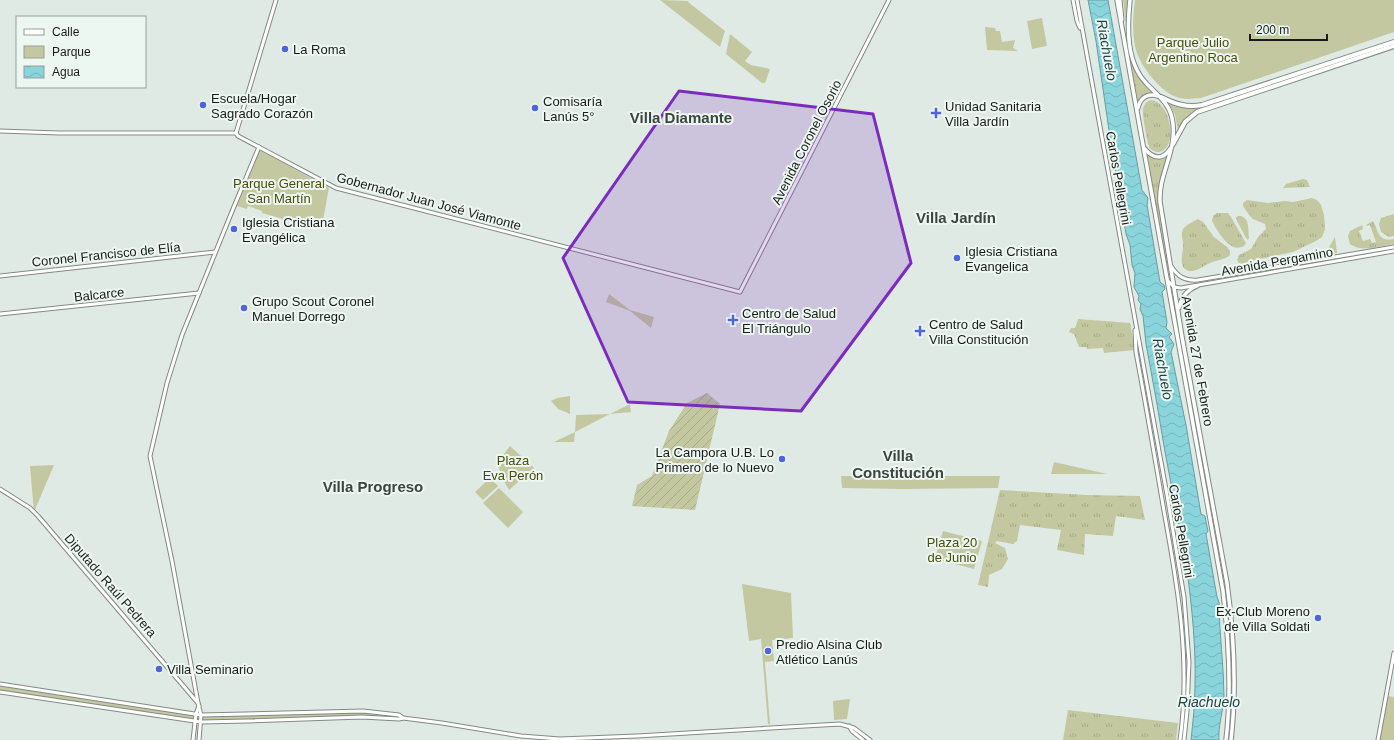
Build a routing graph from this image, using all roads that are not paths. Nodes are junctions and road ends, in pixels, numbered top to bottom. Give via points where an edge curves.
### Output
1 (276, 0) edge
2 (889, 0) edge
3 (1073, 0) edge
4 (1077, 0) edge
5 (1117, 0) edge
6 (1120, 0) edge
7 (1130, 0) edge
8 (1123, 32) junction
9 (1082, 33) junction
10 (1394, 41) edge
11 (1394, 47) edge
12 (1161, 97) junction
13 (1138, 112) junction
14 (0, 131) edge
15 (236, 133) junction
16 (1173, 144) junction
17 (259, 147) junction
18 (1144, 148) junction
19 (1394, 247) edge
20 (1394, 251) edge
21 (215, 252) junction
22 (1171, 266) junction
23 (0, 276) edge
24 (1167, 280) junction
25 (1197, 286) junction
26 (1174, 287) junction
27 (740, 292) joint
28 (199, 293) junction
29 (1178, 313) junction
30 (0, 314) edge
31 (1136, 326) junction
32 (0, 489) edge
33 (1219, 540) junction
34 (1214, 541) junction
35 (1394, 653) edge
36 (1229, 662) junction
37 (1234, 662) junction
38 (0, 684) edge
39 (0, 692) edge
40 (199, 704) junction
41 (1228, 713) junction
42 (196, 714) junction
43 (201, 714) junction
44 (1233, 714) junction
45 (403, 718) junction
46 (195, 722) junction
47 (201, 722) junction
48 (849, 726) junction
49 (193, 740) edge
50 (199, 740) edge
51 (863, 740) edge
52 (870, 740) edge
53 (1180, 740) edge
54 (1184, 740) edge
55 (1226, 740) edge
56 (1231, 740) edge
57 (1378, 740) edge

1 - 15 main road
2 - 27 main road, Avenida Coronel Osorio
3 - 9 main road, Carlos Pellegrini
4 - 9 main road, Carlos Pellegrini
5 - 8 main road, Avenida 27 de Febrero
6 - 8 main road
7 - 12 main road, Avenida 27 de Febrero via 1128,31 1135,68 1146,84
8 - 13 main road, Avenida 27 de Febrero
9 - 31 main road, Carlos Pellegrini
10 - 12 highway via 1202,105 1180,105
11 - 16 highway via 1197,112 1185,122
12 - 13 main road via 1144,97
12 - 16 main road, Avenida 27 de Febrero via 1172,117
13 - 18 main road, Avenida 27 de Febrero
14 - 15 main road
15 - 17 main road, Gobernador Juan José Viamonte
16 - 18 main road via 1169,152 1160,157 1151,155
16 - 22 main road, Avenida 27 de Febrero via 1159,197
17 - 21 main road
17 - 27 main road, Gobernador Juan José Viamonte via 336,188
18 - 24 main road, Avenida 27 de Febrero
19 - 22 main road, Avenida Pergamino via 1191,281 1183,279
20 - 25 main road, Avenida Pergamino
21 - 23 main road, Coronel Francisco de Elía
21 - 28 main road
22 - 26 main road, Avenida 27 de Febrero
24 - 26 main road
24 - 34 main road, Avenida 27 de Febrero via 1212,527 1210,531
25 - 26 main road, Avenida Pergamino
25 - 29 main road via 1185,294
26 - 29 main road, Avenida 27 de Febrero
28 - 30 main road, Balcarce
28 - 40 main road via 169,377 150,456
29 - 33 main road, Avenida 27 de Febrero
31 - 53 main road, Carlos Pellegrini via 1136,352 1181,614 1185,664 1184,711
31 - 54 main road, Carlos Pellegrini via 1185,606 1189,662 1188,711
32 - 40 main road, Diputado Raúl Pedrera via 34,512
33 - 34 main road
33 - 37 main road, Avenida 27 de Febrero via 1231,615
34 - 36 main road via 1228,628
35 - 57 main road
36 - 37 main road
36 - 41 main road
37 - 44 main road, Avenida 27 de Febrero
38 - 42 main road
39 - 46 main road
40 - 42 main road
40 - 43 main road
41 - 44 main road
41 - 55 main road
42 - 43 main road
42 - 46 main road
43 - 45 main road via 363,711
43 - 47 main road
44 - 56 main road, Avenida 27 de Febrero
45 - 47 main road via 399,720 362,716
45 - 48 main road via 521,736 560,739 836,724
46 - 47 main road
46 - 49 main road
47 - 50 main road
48 - 51 main road
48 - 52 main road

